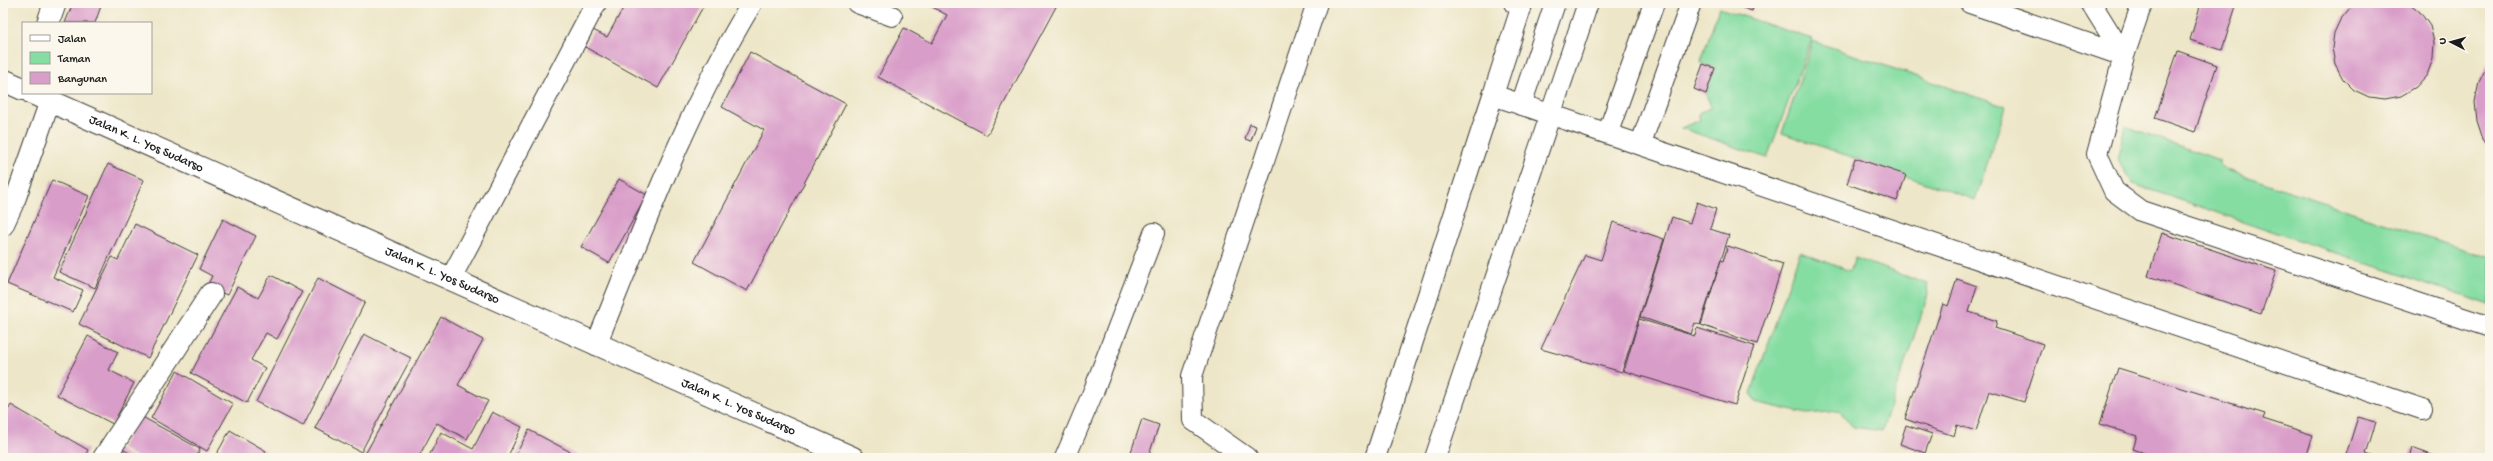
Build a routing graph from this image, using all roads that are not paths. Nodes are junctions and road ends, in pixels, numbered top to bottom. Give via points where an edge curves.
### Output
1 (55, 3) edge
2 (596, 3) edge
3 (752, 3) edge
4 (857, 3) edge
5 (1317, 3) edge
6 (1555, 3) edge
7 (1588, 3) edge
8 (1654, 3) edge
9 (1691, 3) edge
10 (1970, 3) edge
11 (2091, 3) edge
12 (2142, 3) edge
13 (1519, 4) edge
14 (892, 16) dead end
15 (48, 22) edge
16 (2124, 56) junction
17 (3, 80) edge
18 (22, 89) edge
19 (1493, 95) junction
20 (41, 97) edge
21 (1521, 105) junction
22 (1550, 114) junction
23 (1608, 132) junction
24 (1642, 143) junction
25 (3, 226) edge
26 (1154, 233) dead end
27 (451, 278) junction
28 (212, 294) dead end
29 (2490, 327) edge
30 (596, 345) junction
31 (2422, 409) dead end
32 (104, 458) edge
33 (853, 458) edge
34 (1065, 458) edge
35 (1247, 458) edge
36 (1375, 458) edge
37 (1435, 458) edge

1 - 15 main road
2 - 27 lane
3 - 30 lane via 736,28 683,135
4 - 14 lane
5 - 35 lane via 1192,376 1193,420
6 - 21 lane
7 - 22 lane
8 - 23 lane
9 - 24 lane
10 - 16 lane
11 - 16 lane
12 - 16 lane
13 - 19 lane
16 - 29 lane via 2097,154 2114,191 2141,211
17 - 18 main road
19 - 21 lane
19 - 36 lane
20 - 25 lane via 16,200
20 - 27 main road, Jalan K. L. Yos Sudarso
21 - 22 lane
22 - 23 lane
22 - 37 lane
23 - 24 lane
24 - 31 lane
26 - 34 lane
27 - 30 main road, Jalan K. L. Yos Sudarso
28 - 32 main road
30 - 33 main road, Jalan K. L. Yos Sudarso

